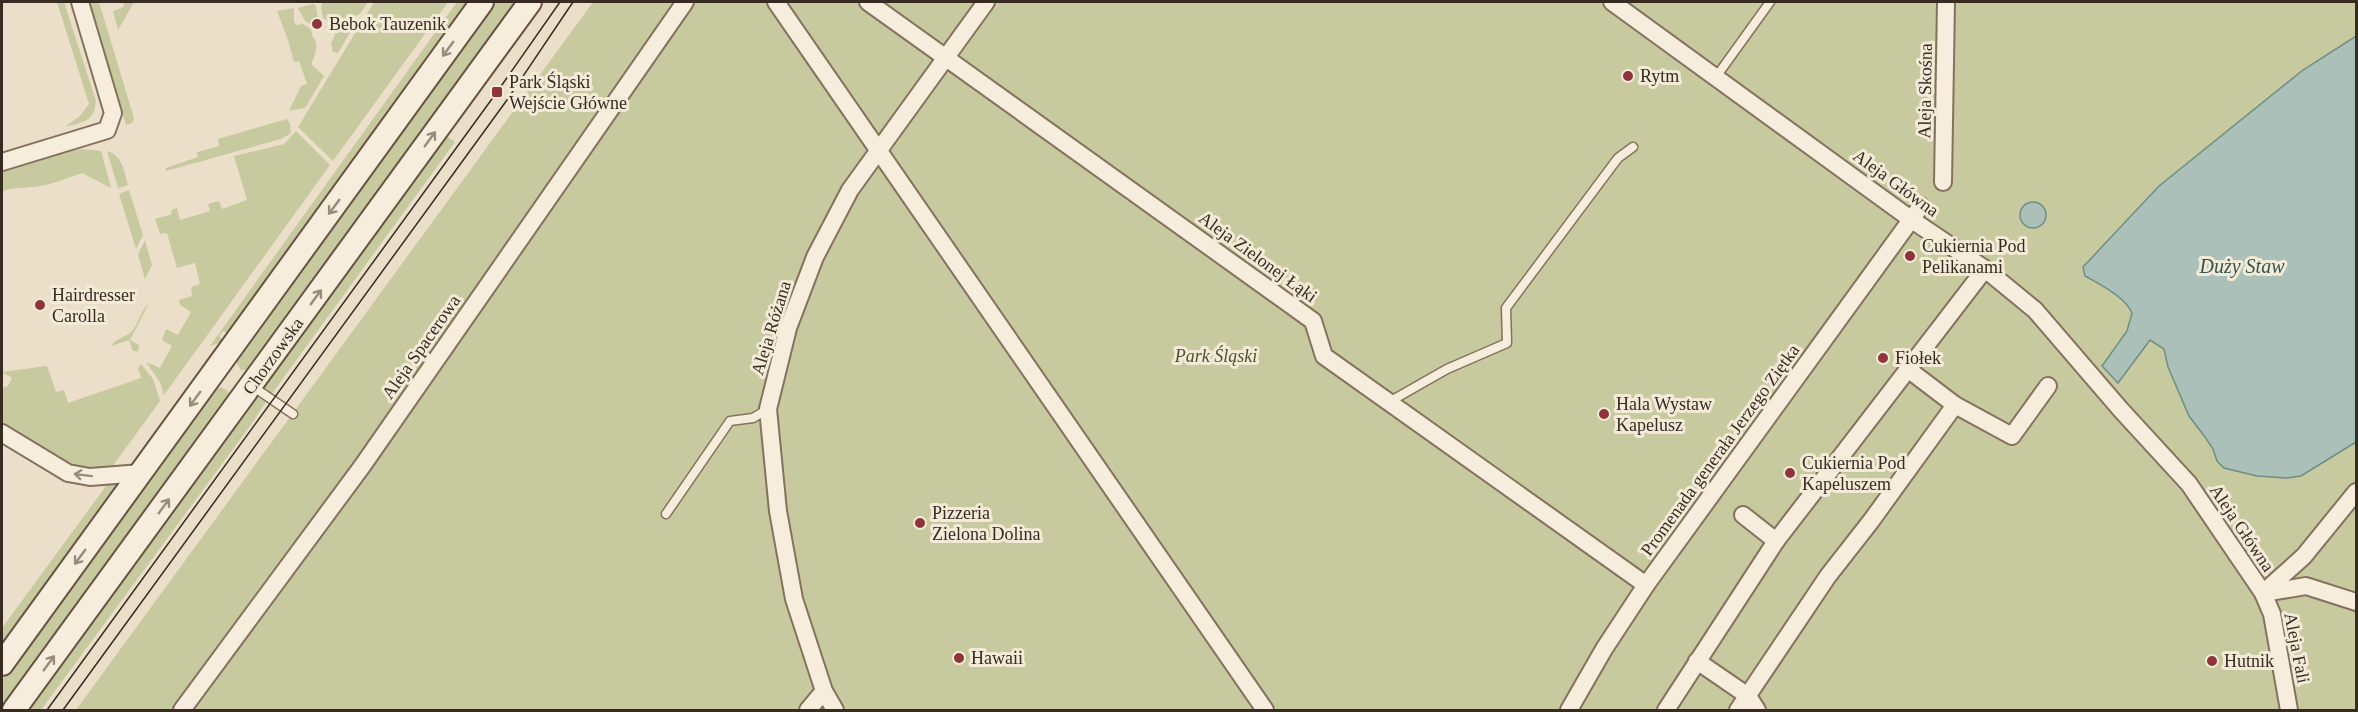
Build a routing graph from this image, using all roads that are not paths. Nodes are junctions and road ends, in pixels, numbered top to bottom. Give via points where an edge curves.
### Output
1 (80, 2) edge
2 (482, 2) edge
3 (530, 2) edge
4 (685, 2) edge
5 (776, 2) edge
6 (868, 2) edge
7 (986, 2) edge
8 (1612, 2) edge
9 (1770, 2) edge
10 (1946, 2) edge
11 (946, 57) junction
12 (1716, 77) junction
13 (1633, 147) dead end
14 (879, 150) junction
15 (2, 162) edge
16 (1943, 182) dead end
17 (1916, 213) junction
18 (1985, 269) junction
19 (216, 369) junction
20 (1909, 370) junction
21 (2048, 386) dead end
22 (249, 389) junction
23 (1389, 402) junction
24 (1955, 405) junction
25 (768, 409) junction
26 (293, 414) dead end
27 (2, 433) edge
28 (141, 473) junction
29 (2356, 492) edge
30 (666, 514) dead end
31 (1743, 515) dead end
32 (1776, 541) junction
33 (1646, 585) junction
34 (2264, 593) junction
35 (2356, 602) edge
36 (1697, 661) junction
37 (2, 664) edge
38 (824, 691) junction
39 (1748, 696) junction
40 (14, 711) edge
41 (182, 711) edge
42 (808, 711) edge
43 (835, 711) edge
44 (1265, 711) edge
45 (1569, 711) edge
46 (1666, 711) edge
47 (1738, 711) edge
48 (1757, 711) edge
49 (2289, 711) edge

1 - 15 street via 113,113 107,130
2 -> 19 main road
22 -> 3 main road, Chorzowska
4 - 41 street, Aleja Spacerowa via 363,465
5 - 14 street
6 - 11 street, Aleja Zielonej Łąki
7 - 11 street, Aleja Różana
8 - 12 street, Aleja Główna
9 - 12 lane
10 - 16 street, Aleja Skośna
11 - 14 street, Aleja Różana
11 - 23 street, Aleja Zielonej Łąki via 1313,321 1324,356
12 - 17 street, Aleja Główna
13 - 23 lane via 1618,158 1506,308 1507,343 1447,369
14 - 25 street, Aleja Różana via 844,200 815,257 788,328
14 - 44 street
17 - 18 street, Aleja Główna via 1964,246
17 - 33 street, Promenada generała Jerzego Ziętka
18 - 20 street
18 - 34 street, Aleja Główna via 2013,281 2189,484
19 - 22 main road
19 -> 28 main road
20 - 24 street
20 - 32 street
21 - 24 street via 2012,436
22 - 26 lane
40 -> 22 main road, Chorzowska
23 - 33 street, Aleja Zielonej Łąki
24 - 39 street via 1828,576
25 - 30 lane via 753,418 730,421
25 - 38 street, Aleja Różana via 778,511 794,599
28 -> 27 street via 90,477 68,473
28 -> 37 main road
29 - 34 street via 2304,556
31 - 32 street
32 - 36 street
33 - 45 street, Promenada generała Jerzego Ziętka
34 - 35 street via 2306,586
34 - 49 street, Aleja Fali via 2274,622
36 - 39 street
36 - 46 street
38 - 42 street
38 - 43 street, Aleja Różana
39 - 47 street
39 - 48 street

